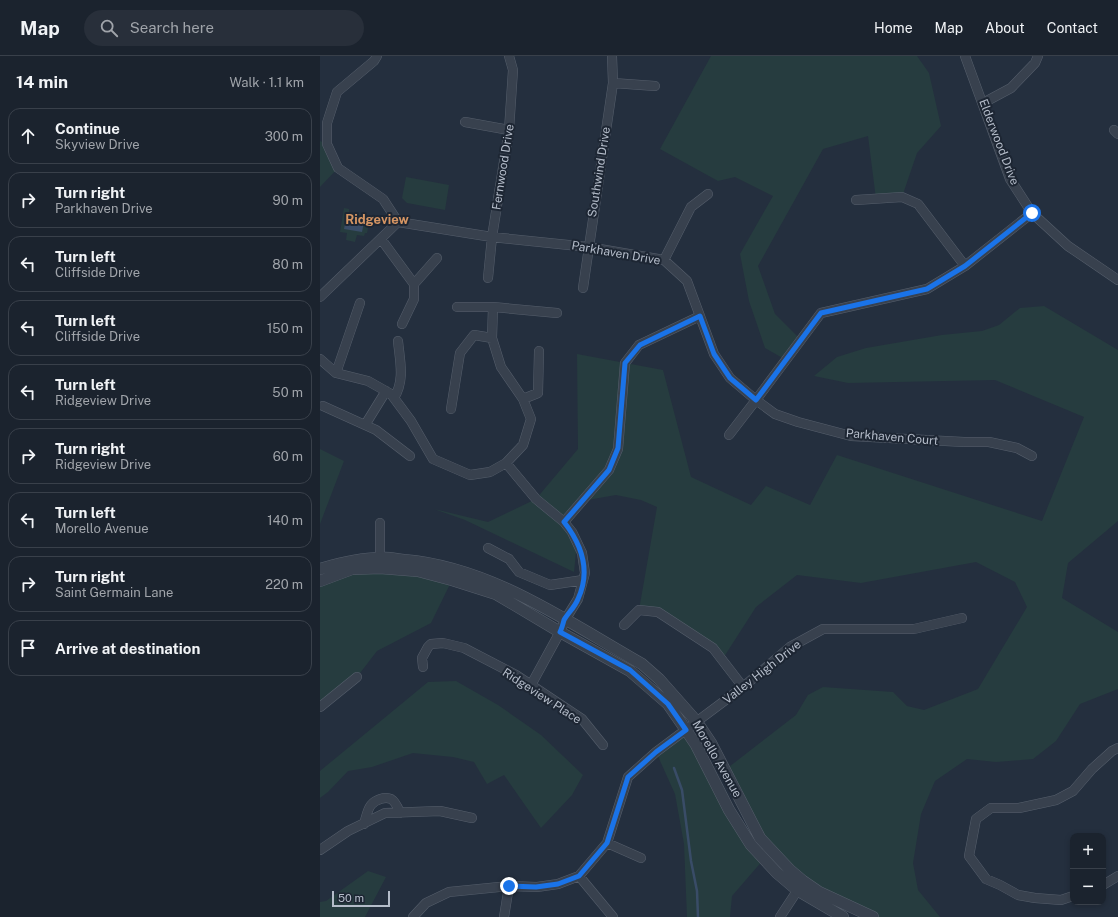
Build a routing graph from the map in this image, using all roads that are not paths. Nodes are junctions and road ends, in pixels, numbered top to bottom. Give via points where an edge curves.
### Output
1 (377, 56) edge
2 (509, 56) edge
3 (612, 56) edge
4 (965, 56) edge
5 (1038, 56) edge
6 (613, 83) junction
7 (655, 86) dead end
8 (983, 103) junction
9 (465, 122) dead end
10 (510, 130) junction
11 (708, 194) dead end
12 (856, 200) dead end
13 (1032, 213) junction
14 (398, 222) junction
15 (492, 237) junction
16 (381, 239) junction
17 (588, 247) junction
18 (438, 258) dead end
19 (664, 260) junction
20 (965, 266) junction
21 (488, 278) dead end
22 (1118, 280) edge
23 (414, 284) junction
24 (583, 288) dead end
25 (321, 295) edge
26 (360, 303) dead end
27 (457, 307) dead end
28 (493, 307) junction
29 (557, 313) dead end
30 (700, 316) junction
31 (402, 324) dead end
32 (492, 338) junction
33 (398, 341) dead end
34 (540, 351) dead end
35 (320, 359) edge
36 (336, 373) junction
37 (386, 391) junction
38 (394, 398) junction
39 (523, 399) junction
40 (756, 400) junction
41 (323, 406) dead end
42 (451, 409) dead end
43 (365, 425) junction
44 (728, 435) dead end
45 (410, 456) dead end
46 (1032, 456) dead end
47 (506, 463) junction
48 (564, 522) junction
49 (380, 523) dead end
50 (488, 548) dead end
51 (380, 563) junction
52 (320, 569) edge
53 (583, 580) junction
54 (320, 581) edge
55 (962, 618) dead end
56 (565, 620) junction
57 (624, 625) dead end
58 (560, 632) junction
59 (423, 666) dead end
60 (357, 677) dead end
61 (531, 685) junction
62 (743, 687) junction
63 (320, 707) edge
64 (697, 722) junction
65 (686, 730) junction
66 (603, 745) dead end
67 (1118, 748) edge
68 (400, 813) junction
69 (472, 818) dead end
70 (364, 824) junction
71 (607, 843) junction
72 (320, 850) edge
73 (641, 858) dead end
74 (579, 876) junction
75 (1118, 876) edge
76 (1106, 883) edge
77 (509, 886) junction
78 (800, 886) junction
79 (1070, 897) edge
80 (413, 917) edge
81 (504, 917) edge
82 (613, 917) edge
83 (780, 917) edge
84 (843, 917) edge
85 (873, 917) edge

1 - 14 street via 337,92 327,123 327,144 338,168 383,199
2 - 10 street, Fernwood Drive via 513,70
3 - 6 street, Southwind Drive
4 - 8 street, Elderwood Drive
5 - 8 street via 1035,63 1011,88
6 - 7 street
6 - 17 street, Southwind Drive
8 - 13 street, Elderwood Drive via 1010,179
9 - 10 street
10 - 15 street, Fernwood Drive
11 - 19 street via 691,207
12 - 20 street via 902,197 918,204
13 - 20 street
13 - 22 street, Elderwood Drive via 1068,246
14 - 15 street, Parkhaven Drive
14 - 16 street
15 - 17 street, Parkhaven Drive
15 - 21 street, Fernwood Drive
16 - 23 street
16 - 25 street
17 - 19 street, Parkhaven Drive
17 - 24 street, Southwind Drive
18 - 23 street
19 - 30 street, Parkhaven Drive via 688,282
20 - 40 street via 927,289 821,313
23 - 31 street via 414,298
26 - 36 street
27 - 28 street
28 - 29 street
28 - 32 street
30 - 40 street, Parkhaven Drive via 714,354 730,378
30 - 48 street via 640,345 625,363 618,448 609,470
32 - 39 street via 501,367
32 - 42 street via 474,336 460,353
33 - 38 street via 402,373 400,389
34 - 39 street via 538,393
35 - 36 street
36 - 37 street via 368,381
37 - 38 street
37 - 43 street
38 - 47 street via 433,459 470,475 490,472
39 - 47 street via 531,418 523,445
40 - 44 street
40 - 46 street, Parkhaven Court via 775,414 851,436 989,442 1017,448
41 - 43 street
43 - 45 street via 376,430
47 - 48 street via 536,499
48 - 53 street via 582,553 585,573
49 - 51 street
50 - 53 street via 509,559 520,572 550,585
51 - 52 street, Morello Avenue via 345,561
51 - 54 street, Morello Avenue via 352,569
51 - 56 street, Morello Avenue via 419,561 458,569 514,591
51 - 58 street, Morello Avenue via 452,580 496,594
53 - 56 street via 578,599
55 - 62 street, Valley High Drive via 914,629 823,629 790,647
56 - 58 street
56 - 64 street, Morello Avenue via 642,664 659,679
57 - 62 street via 640,610 658,612 713,648
58 - 61 street
58 - 65 street, Morello Avenue via 630,670 668,704
59 - 61 street, Ridgeview Place via 422,658 428,647 431,644 443,643 464,648
60 - 63 street
61 - 66 street, Ridgeview Place via 582,719
62 - 64 street, Valley High Drive
64 - 65 street, Valley High Drive
64 - 78 street, Morello Avenue via 760,838 790,870
65 - 71 street, Valley High Drive via 628,777
65 - 78 street, Morello Avenue via 751,845 777,873
67 - 79 street via 1092,769 1073,791 1056,800 1019,808 991,808 976,819 969,856 986,879 1024,896 1061,900
68 - 69 street via 440,811
68 - 70 street via 385,813
68 - 70 street via 397,804 391,799 378,800 371,805
70 - 72 street
71 - 73 street
71 - 74 street
74 - 77 street via 558,884 536,887
74 - 82 street
75 - 76 street
77 - 80 street via 449,892 426,903
77 - 81 street
78 - 83 street
78 - 84 street, Morello Avenue
78 - 85 street, Morello Avenue via 820,892

